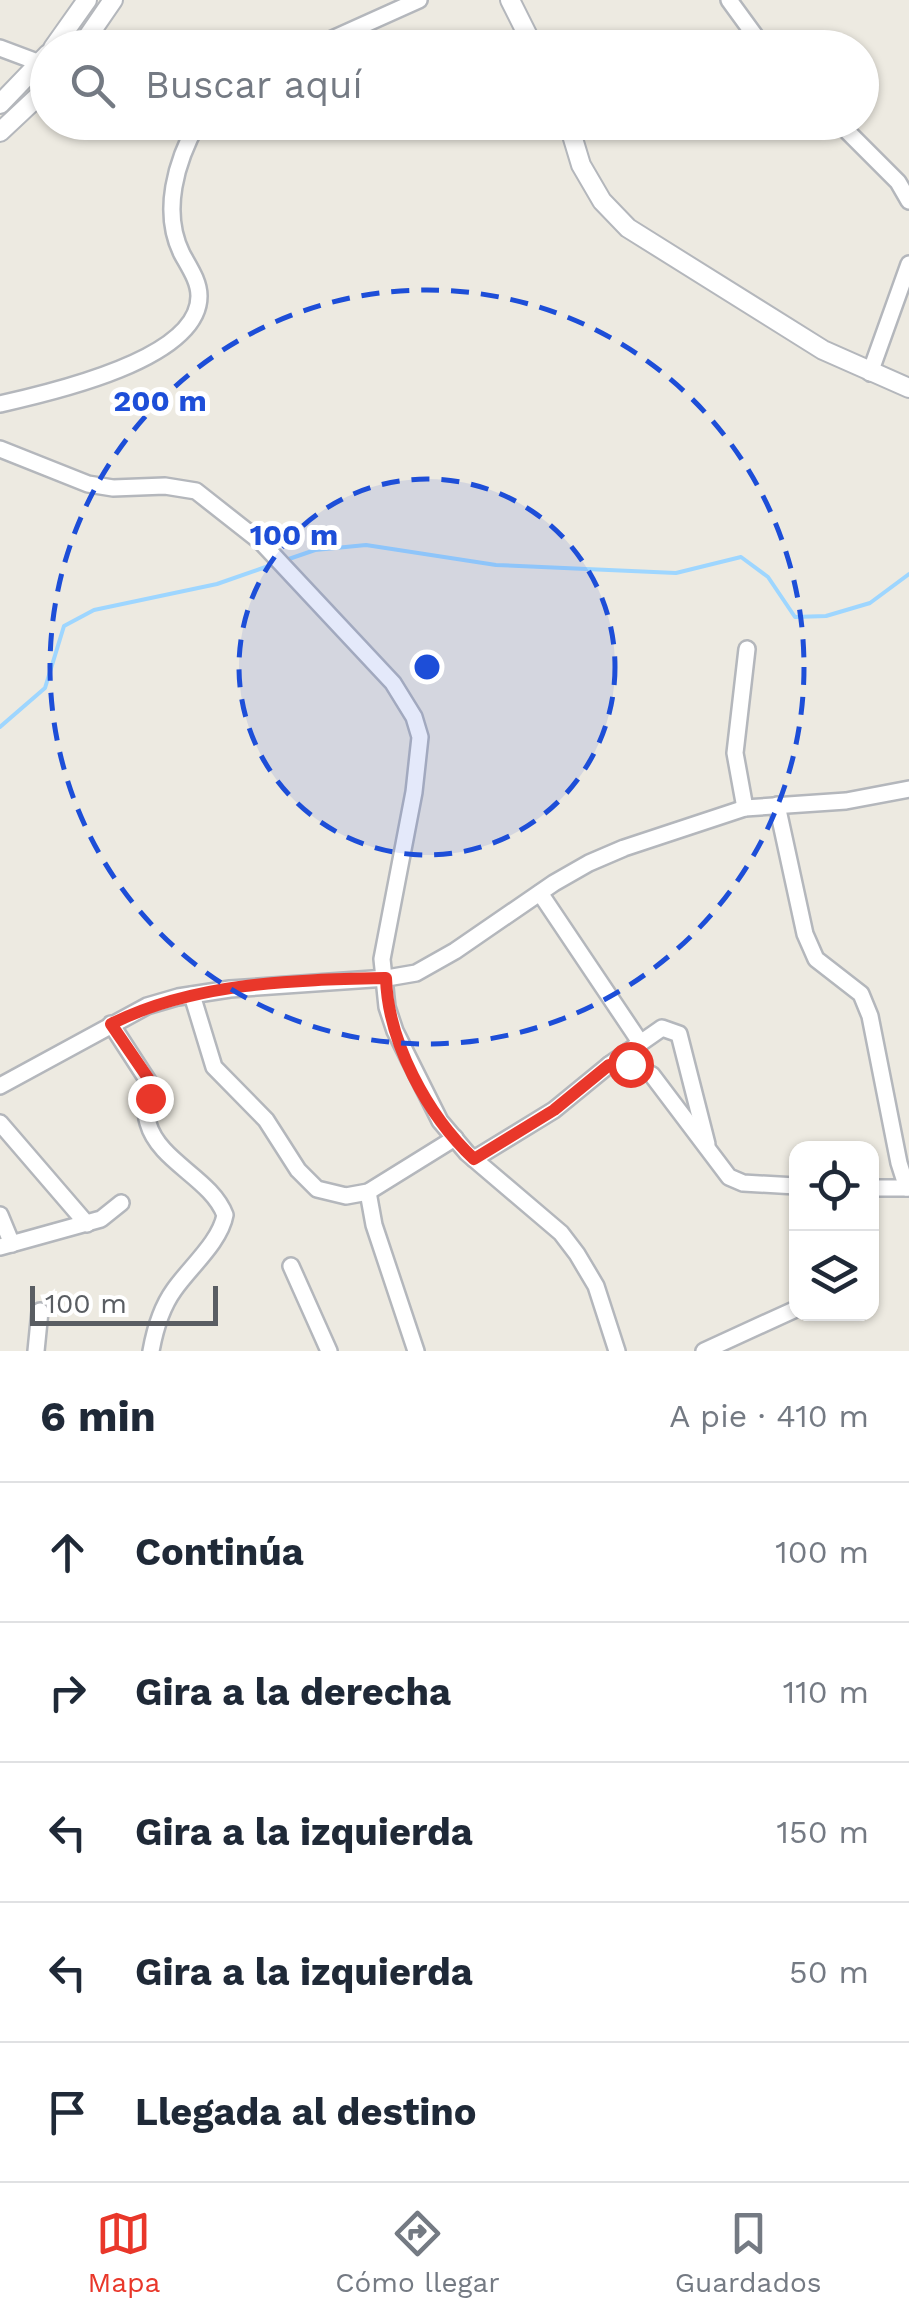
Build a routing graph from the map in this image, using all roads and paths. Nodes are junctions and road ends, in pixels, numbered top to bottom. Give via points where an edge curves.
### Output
1 (87, 0) edge
2 (113, 0) edge
3 (419, 0) edge
4 (510, 0) edge
5 (729, 0) edge
6 (65, 30) edge
7 (92, 30) edge
8 (352, 30) edge
9 (525, 30) edge
10 (751, 30) edge
11 (0, 48) edge
12 (30, 55) edge
13 (30, 73) edge
14 (0, 104) edge
15 (30, 104) edge
16 (0, 132) edge
17 (188, 140) edge
18 (573, 140) edge
19 (856, 140) edge
20 (909, 201) edge
21 (909, 264) edge
22 (870, 373) junction
23 (909, 388) edge
24 (0, 404) edge
25 (0, 450) edge
26 (747, 649) dead end
27 (909, 789) edge
28 (777, 805) junction
29 (745, 808) junction
30 (540, 893) junction
31 (386, 978) junction
32 (192, 995) junction
33 (111, 1024) junction
34 (640, 1042) junction
35 (609, 1065) junction
36 (0, 1086) edge
37 (0, 1123) edge
38 (455, 1138) junction
39 (708, 1150) junction
40 (474, 1159) junction
41 (789, 1186) edge
42 (879, 1188) edge
43 (908, 1188) edge
44 (368, 1192) junction
45 (121, 1203) dead end
46 (0, 1215) edge
47 (87, 1224) junction
48 (6, 1245) edge
49 (291, 1266) dead end
50 (40, 1311) dead end
51 (789, 1311) edge
52 (36, 1351) edge
53 (151, 1351) edge
54 (328, 1351) edge
55 (416, 1351) edge
56 (617, 1351) edge
57 (704, 1351) edge

1 - 6 street
2 - 7 street
3 - 8 street
4 - 9 street
5 - 10 street
11 - 12 street
13 - 14 street
15 - 16 street
17 - 24 street via 170,210 199,294 190,324 126,366
18 - 22 street via 602,201 628,228
19 - 20 street
21 - 22 street
22 - 23 street
25 - 31 street via 88,484 196,491 262,543 392,683 420,737 382,958
26 - 29 street via 735,753
27 - 28 street
28 - 29 street
28 - 43 street via 816,960 861,994 870,1016
29 - 30 street via 624,848
30 - 31 street via 455,952 416,973
30 - 34 street
31 - 32 street
31 - 38 street via 395,1031
32 - 33 street
32 - 44 street via 214,1067 266,1120 306,1180 328,1193
33 - 36 street
33 - 53 street via 150,1084 146,1114 154,1137 226,1216 168,1300
34 - 35 street
34 - 39 street via 662,1028 678,1034
35 - 39 street via 630,1064 652,1075
35 - 40 street via 554,1110
37 - 47 street
38 - 40 street
38 - 44 street
39 - 41 street via 729,1177
40 - 56 street via 570,1244 596,1286
42 - 43 street
44 - 55 street
45 - 47 street
46 - 48 street
47 - 48 street
49 - 54 street
50 - 52 street
51 - 57 street

